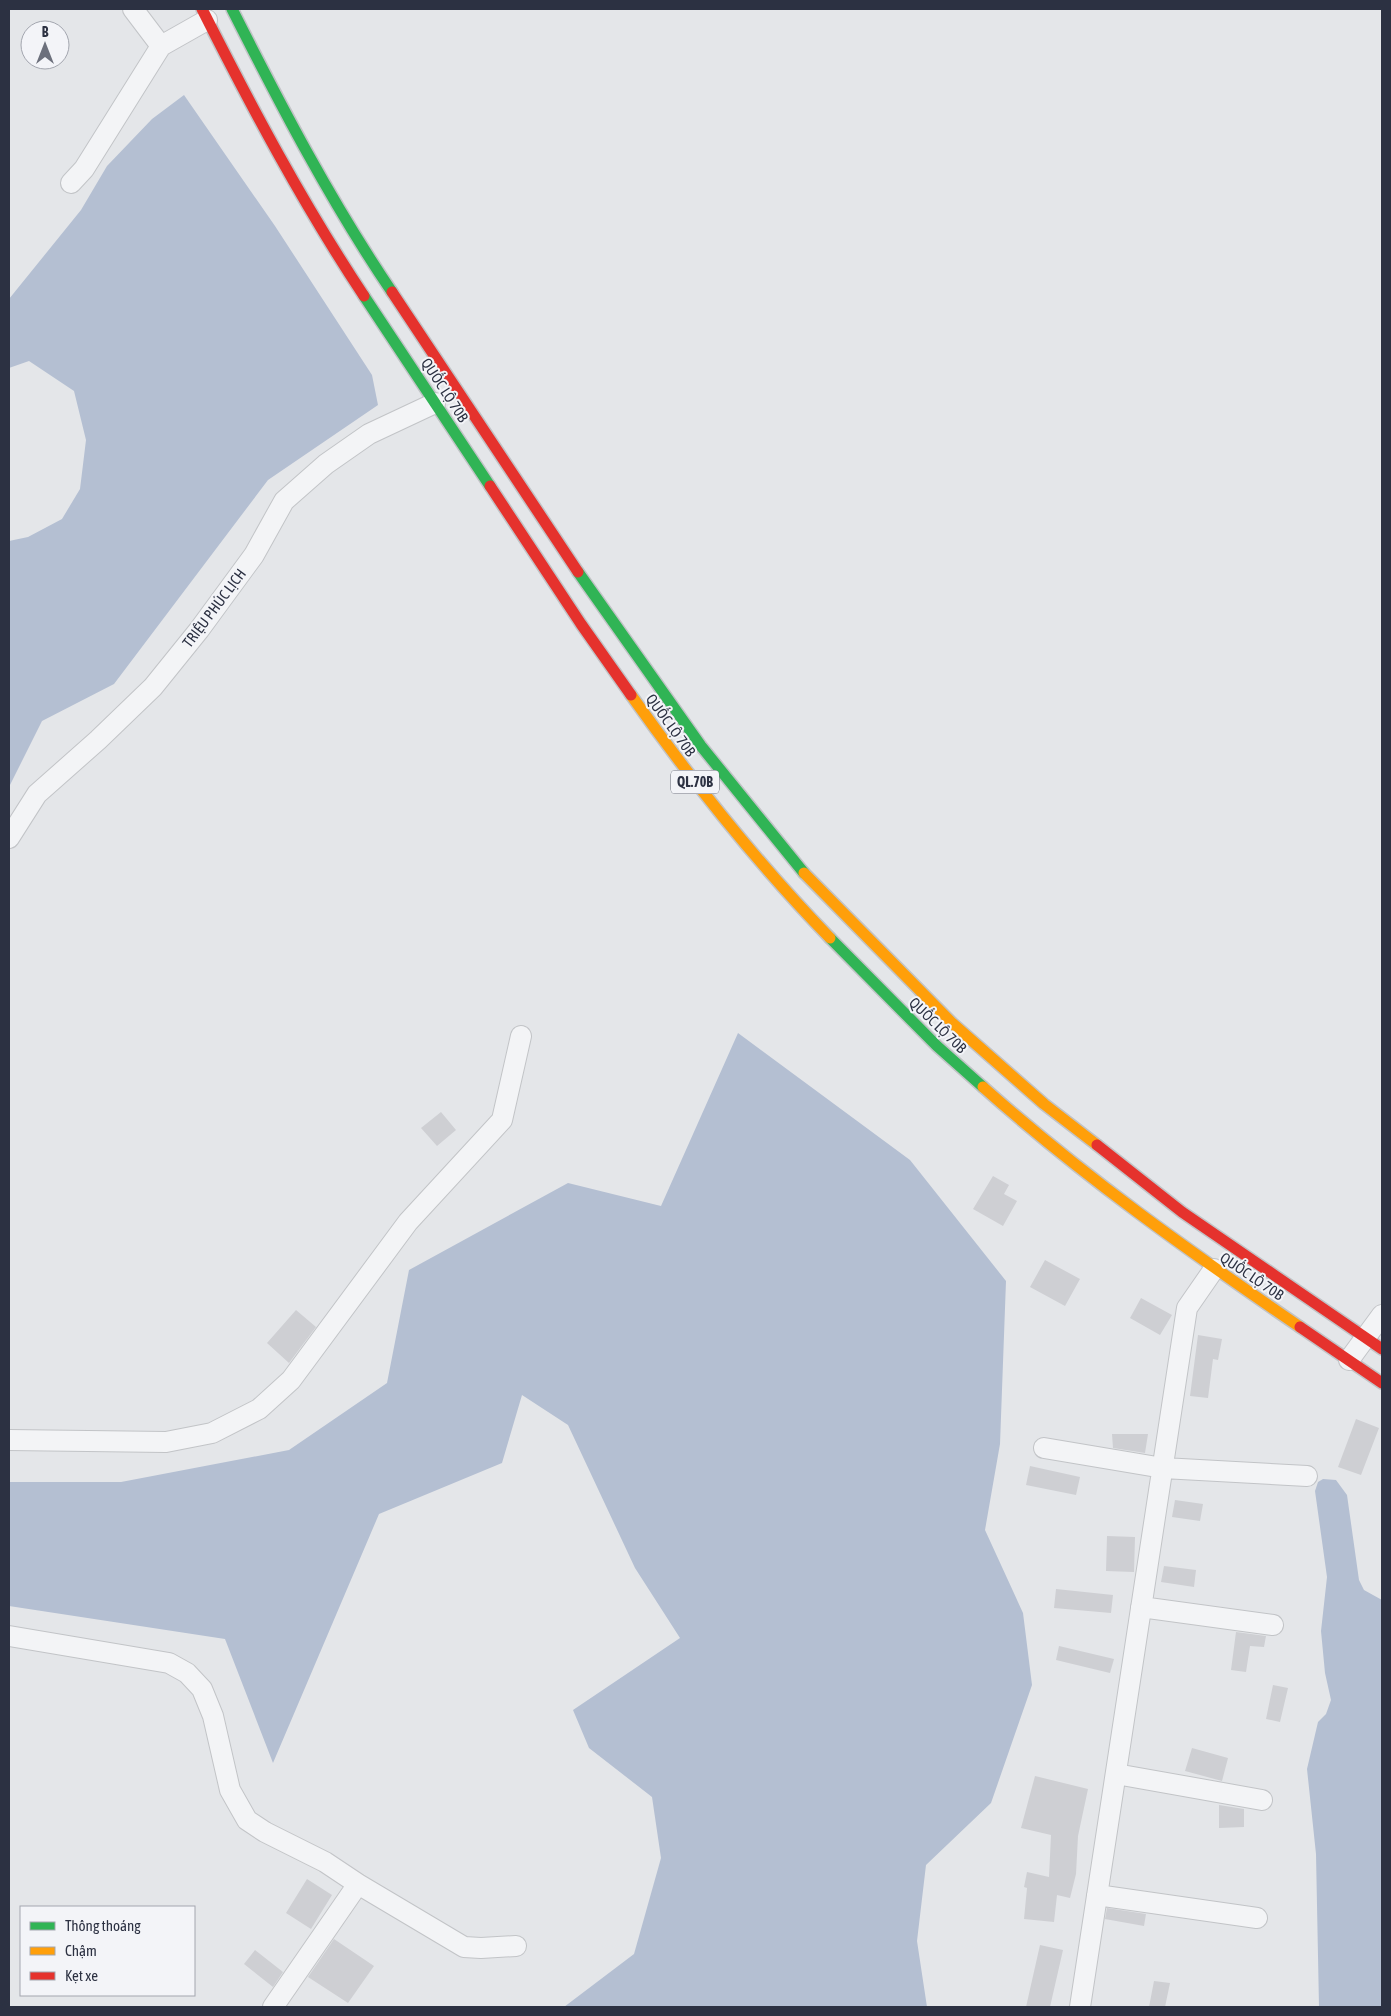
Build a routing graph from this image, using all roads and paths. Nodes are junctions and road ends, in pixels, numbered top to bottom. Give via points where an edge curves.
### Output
1 (133, 9) edge
2 (232, 9) edge
3 (204, 14) edge
4 (160, 46) junction
5 (71, 183) dead end
6 (435, 403) junction
7 (592, 617) junction
8 (9, 838) edge
9 (522, 1036) dead end
10 (1214, 1268) junction
11 (1382, 1315) edge
12 (1370, 1355) edge
13 (1382, 1383) edge
14 (9, 1440) edge
15 (1044, 1448) dead end
16 (1163, 1468) junction
17 (1307, 1476) dead end
18 (1141, 1607) junction
19 (1273, 1625) dead end
20 (9, 1636) edge
21 (1116, 1774) junction
22 (1262, 1800) dead end
23 (358, 1884) junction
24 (1097, 1895) junction
25 (1258, 1918) dead end
26 (516, 1946) dead end
27 (273, 2007) edge
28 (1080, 2007) edge

1 - 4 street
2 - 7 main road, QUỐC LỘ 70B / QL.70B via 290,124 359,243
3 - 4 street
3 - 6 main road, QUỐC LỘ 70B / QL.70B via 265,133 334,250
4 - 5 street via 84,169
6 - 7 main road, QUỐC LỘ 70B / QL.70B
6 - 8 street, TRIỆU PHÚC LỊCH via 369,434 326,464 284,501 254,555 159,680 37,794
7 - 10 main road, QUỐC LỘ 70B / QL.70B via 677,760 785,892 936,1046 1020,1121 1084,1174
7 - 12 main road, QUỐC LỘ 70B / QL.70B via 807,876 952,1023 1044,1104
9 - 14 street via 502,1120 408,1222 291,1380 258,1409 212,1433 166,1442
10 - 12 main road, QUỐC LỘ 70B / QL.70B
10 - 16 street via 1187,1308
11 - 12 street
12 - 13 main road, QUỐC LỘ 70B / QL.70B
15 - 16 street
16 - 17 street
16 - 18 street
18 - 19 street
18 - 21 street
20 - 23 street via 169,1663 187,1674 202,1689 230,1790 247,1820 326,1862
21 - 22 street
21 - 24 street
23 - 26 street via 464,1947
23 - 27 street
24 - 25 street
24 - 28 street

